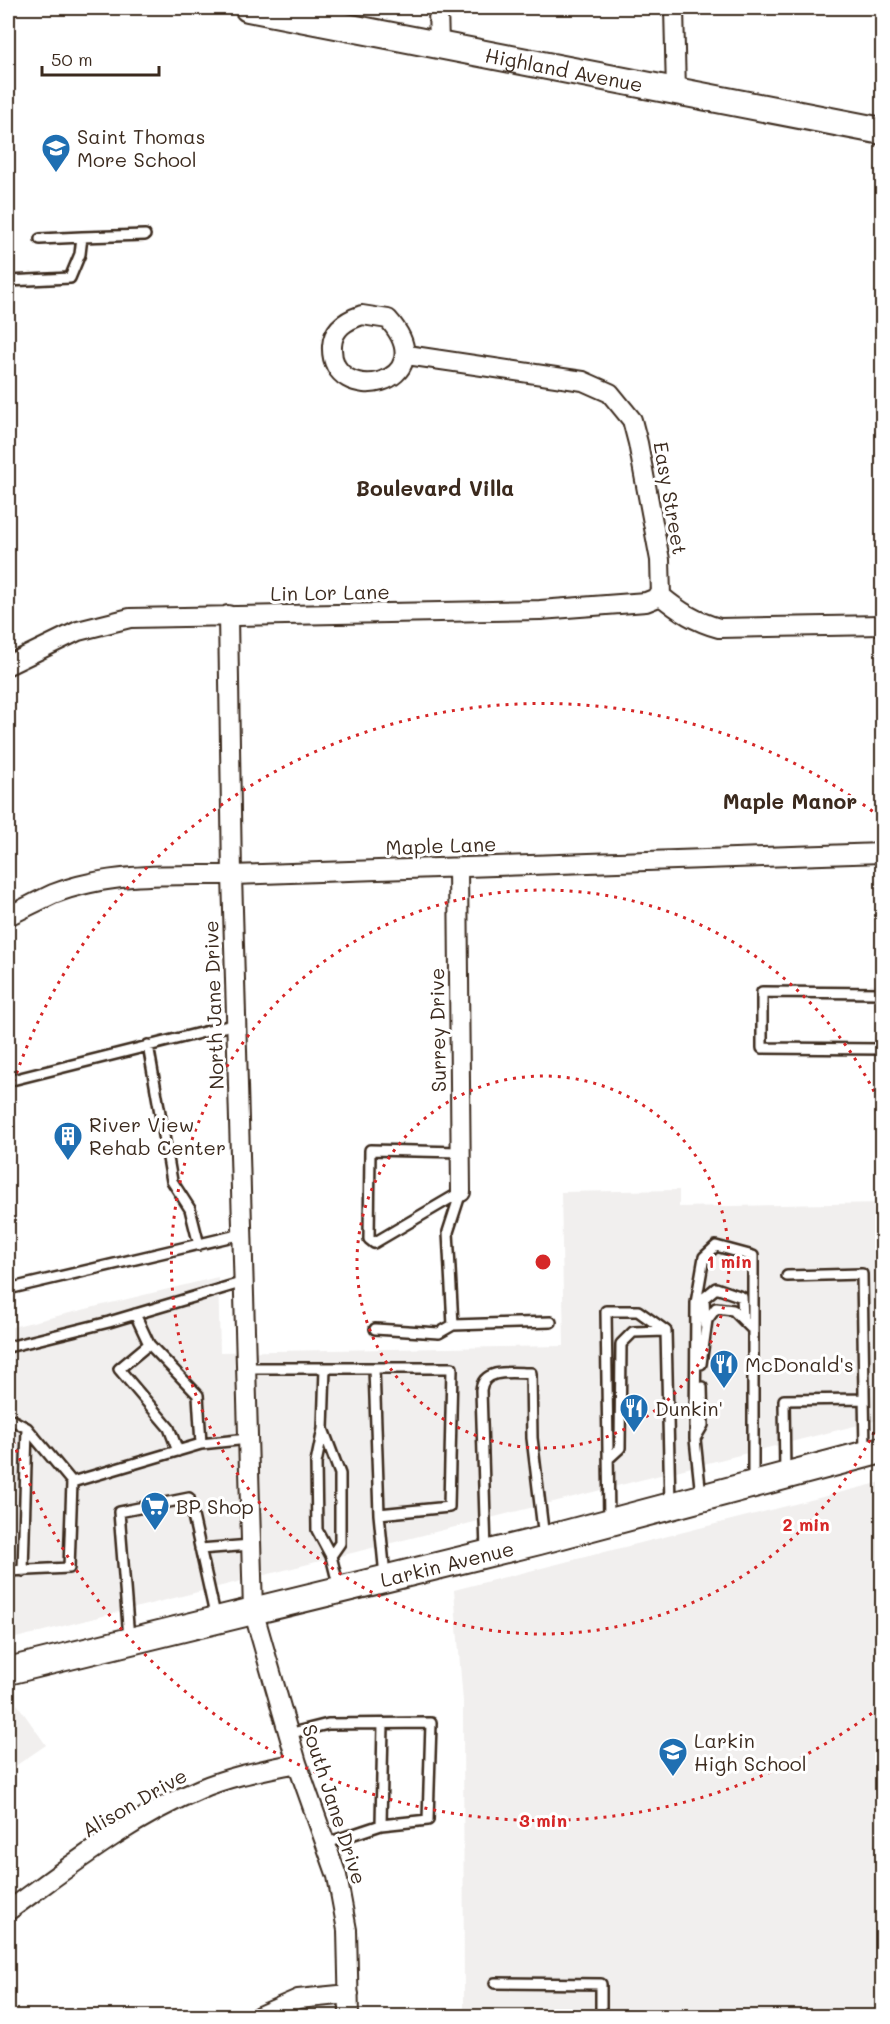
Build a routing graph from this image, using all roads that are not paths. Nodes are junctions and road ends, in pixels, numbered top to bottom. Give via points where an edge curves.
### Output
1 (248, 8) edge
2 (438, 8) edge
3 (674, 8) edge
4 (438, 44) junction
5 (676, 92) junction
6 (882, 131) edge
7 (145, 235) dead end
8 (82, 237) junction
9 (40, 239) dead end
10 (8, 281) edge
11 (406, 355) junction
12 (661, 596) junction
13 (228, 615) junction
14 (882, 625) edge
15 (8, 664) edge
16 (882, 853) edge
17 (458, 867) junction
18 (232, 875) junction
19 (8, 916) edge
20 (882, 993) edge
21 (236, 1024) junction
22 (148, 1045) junction
23 (882, 1048) edge
24 (8, 1081) edge
25 (461, 1152) junction
26 (461, 1192) junction
27 (242, 1234) junction
28 (199, 1245) junction
29 (787, 1276) dead end
30 (243, 1282) junction
31 (8, 1289) edge
32 (135, 1314) junction
33 (743, 1320) junction
34 (551, 1322) dead end
35 (453, 1325) junction
36 (752, 1328) junction
37 (375, 1329) dead end
38 (666, 1331) junction
39 (705, 1335) junction
40 (149, 1344) junction
41 (8, 1347) edge
42 (246, 1368) junction
43 (325, 1368) junction
44 (374, 1368) junction
45 (864, 1399) junction
46 (8, 1418) edge
47 (27, 1428) junction
48 (323, 1429) junction
49 (248, 1439) junction
50 (695, 1439) junction
51 (201, 1444) junction
52 (178, 1451) junction
53 (874, 1452) edge
54 (608, 1459) junction
55 (785, 1475) junction
56 (72, 1482) junction
57 (753, 1483) junction
58 (701, 1496) junction
59 (670, 1504) junction
60 (379, 1514) junction
61 (609, 1521) junction
62 (544, 1538) junction
63 (251, 1545) junction
64 (200, 1548) junction
65 (486, 1553) junction
66 (331, 1556) junction
67 (8, 1571) edge
68 (23, 1571) junction
69 (385, 1576) junction
70 (339, 1588) junction
71 (253, 1610) junction
72 (216, 1618) junction
73 (129, 1640) junction
74 (8, 1671) edge
75 (383, 1724) junction
76 (288, 1734) junction
77 (297, 1763) junction
78 (381, 1825) junction
79 (327, 1843) junction
80 (8, 1911) edge
81 (495, 1983) dead end
82 (350, 1994) junction
83 (259, 2016) edge
84 (350, 2016) edge
85 (601, 2016) edge

1 - 4 main road, Highland Avenue
2 - 4 street
3 - 5 street
4 - 5 main road, Highland Avenue
5 - 6 main road, Highland Avenue
7 - 8 lane
8 - 9 lane
8 - 10 lane via 70,278
11 - 11 street via 405,343 388,319 374,316 348,320 338,328 332,341 336,368 347,379 363,384 377,384 390,377 400,369
11 - 12 street, Easy Street via 583,381 610,393 632,420 638,443 660,560
12 - 13 street, Lin Lor Lane via 635,603 540,610
12 - 14 street via 695,620 719,628
13 - 15 street, Lin Lor Lane via 140,617 112,622 78,631
13 - 18 street, North Jane Drive
16 - 17 street, Maple Lane
17 - 18 street, Maple Lane
17 - 25 street, Surrey Drive
18 - 19 street, Maple Lane via 171,874 104,881 55,894
18 - 21 street, North Jane Drive
20 - 23 lane via 762,992 762,1048
21 - 22 lane
21 - 27 street, North Jane Drive
22 - 24 lane
22 - 28 lane via 172,1181 190,1209
25 - 26 street, Surrey Drive
25 - 26 lane via 370,1150 369,1239 374,1243
26 - 35 lane via 448,1232
27 - 28 lane
27 - 30 street, North Jane Drive
28 - 31 lane
29 - 45 lane via 862,1274
30 - 32 lane
30 - 42 street, North Jane Drive
32 - 40 lane
32 - 41 lane
33 - 36 lane
33 - 39 lane via 733,1310 716,1308 707,1320
33 - 39 lane via 742,1297 716,1288 704,1298
34 - 35 lane
35 - 37 lane via 439,1333
36 - 50 lane via 753,1256 716,1246 704,1257 696,1303
36 - 57 lane
38 - 54 lane via 633,1332 621,1344 620,1448
38 - 54 lane via 638,1311 606,1311
38 - 59 lane
39 - 50 lane via 701,1363 703,1425
40 - 51 lane via 198,1395
40 - 52 lane via 119,1369 169,1428
42 - 43 lane
42 - 49 street, North Jane Drive
43 - 44 lane
43 - 48 lane
44 - 60 lane
44 - 60 lane via 452,1368 449,1507
45 - 53 lane
45 - 55 lane via 784,1400
46 - 47 lane
47 - 56 lane
47 - 68 lane
48 - 66 lane via 316,1463 317,1530
48 - 66 lane via 340,1474 340,1543
49 - 51 lane
49 - 63 street, North Jane Drive
50 - 58 lane
51 - 52 lane
52 - 56 lane
53 - 55 main road, Larkin Avenue
54 - 61 lane
55 - 57 main road, Larkin Avenue
56 - 68 lane via 69,1568
57 - 58 main road, Larkin Avenue
58 - 59 main road, Larkin Avenue
59 - 61 main road, Larkin Avenue
60 - 69 lane
61 - 62 main road, Larkin Avenue
62 - 65 main road, Larkin Avenue
62 - 65 lane via 532,1438 531,1373 492,1374 484,1380 481,1390
63 - 64 lane
63 - 71 street, North Jane Drive
64 - 72 lane
64 - 73 lane via 189,1498 119,1512
65 - 69 main road, Larkin Avenue
66 - 70 lane
67 - 68 lane
69 - 70 main road, Larkin Avenue
70 - 71 main road, Larkin Avenue
71 - 72 main road, Larkin Avenue
71 - 76 street, South Jane Drive
72 - 73 main road, Larkin Avenue
73 - 74 main road, Larkin Avenue
75 - 76 lane via 328,1724
75 - 78 lane
75 - 78 lane via 431,1724 428,1820
76 - 77 street, South Jane Drive
77 - 79 street, South Jane Drive
77 - 80 street, Alison Drive via 201,1788 158,1809
78 - 79 lane
79 - 82 street, South Jane Drive via 347,1930
81 - 85 lane via 601,1984
82 - 83 street via 298,1999
82 - 84 street, South Jane Drive

